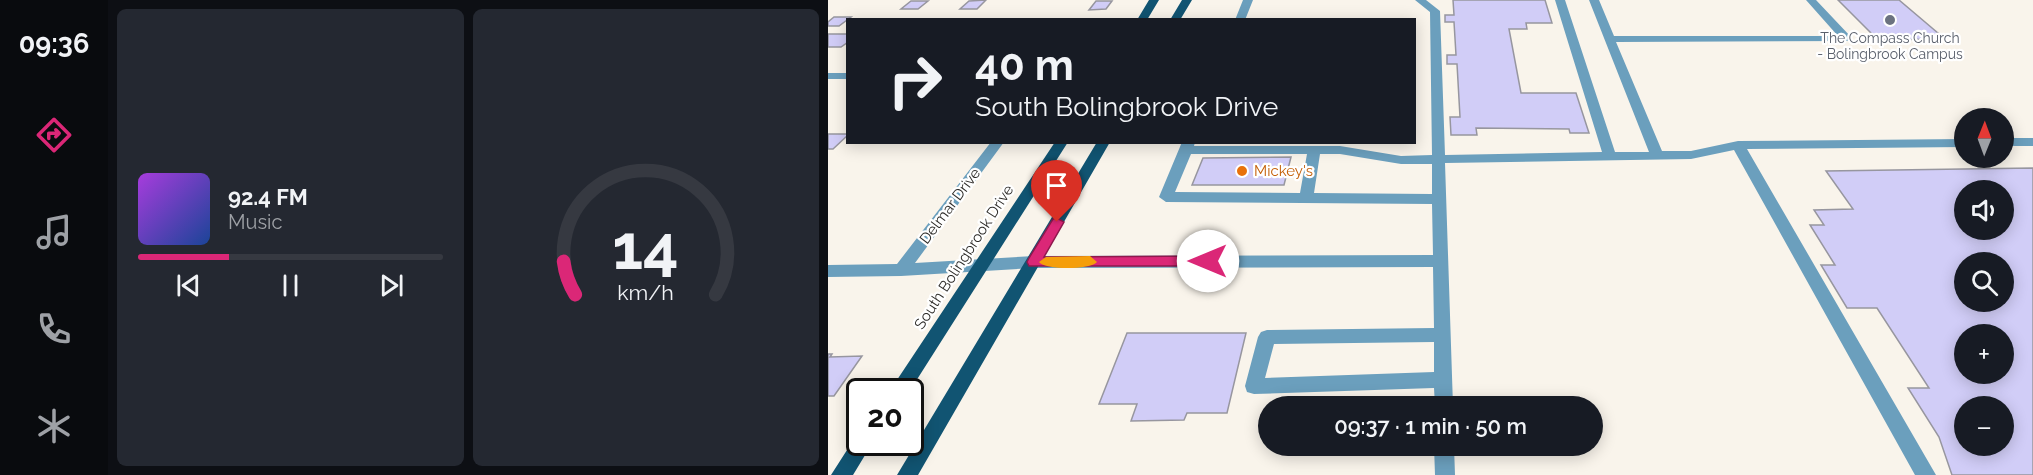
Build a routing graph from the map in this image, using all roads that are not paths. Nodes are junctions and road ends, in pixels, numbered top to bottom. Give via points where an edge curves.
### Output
1 (1154, 0) edge
2 (1187, 0) edge
3 (1248, 0) edge
4 (1420, 0) edge
5 (1560, 0) edge
6 (1594, 0) edge
7 (1811, 0) edge
8 (1143, 18) edge
9 (1177, 18) edge
10 (1241, 18) edge
11 (1610, 39) junction
12 (828, 76) edge
13 (846, 76) edge
14 (2014, 142) edge
15 (2033, 142) edge
16 (1954, 143) edge
17 (996, 144) edge
18 (1061, 144) edge
19 (1103, 144) edge
20 (1188, 146) edge
21 (1738, 146) junction
22 (1314, 150) junction
23 (1658, 155) junction
24 (1610, 156) junction
25 (1438, 159) junction
26 (1306, 198) junction
27 (1439, 199) junction
28 (1440, 261) junction
29 (1034, 262) junction
30 (984, 265) junction
31 (901, 270) junction
32 (828, 271) edge
33 (1442, 335) junction
34 (907, 378) edge
35 (1443, 380) junction
36 (1444, 396) edge
37 (854, 456) edge
38 (1444, 456) edge
39 (841, 475) edge
40 (908, 475) edge
41 (1445, 475) edge
42 (1926, 475) edge

1 - 8 main road
2 - 9 main road
3 - 10 street
4 - 25 street via 1435,12
5 - 24 street
6 - 11 street
7 - 11 street via 1847,39
11 - 23 street
12 - 13 street
14 - 15 street
16 - 21 street
17 - 31 street, Delmar Drive
18 - 30 main road, South Bolingbrook Drive
19 - 29 main road
20 - 22 street
20 - 26 street via 1166,197
21 - 23 street via 1691,155
21 - 42 street
22 - 25 street via 1401,160
22 - 26 street
23 - 24 street
24 - 25 street
25 - 27 street
26 - 27 street
27 - 28 street
28 - 29 street
28 - 33 street
29 - 30 street
29 - 40 main road
30 - 31 street
30 - 34 main road, South Bolingbrook Drive
31 - 32 street
33 - 35 street
33 - 35 street via 1267,338 1254,386
35 - 36 street
37 - 39 main road
38 - 41 street

